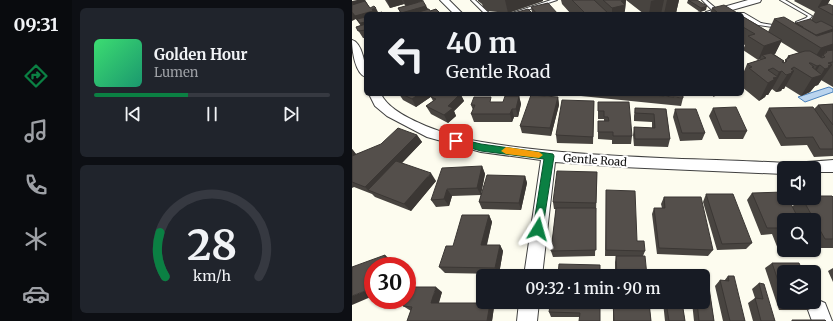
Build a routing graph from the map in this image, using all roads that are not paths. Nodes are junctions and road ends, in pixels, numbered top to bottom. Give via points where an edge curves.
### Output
1 (444, 0) edge
2 (473, 0) edge
3 (555, 0) edge
4 (704, 0) edge
5 (758, 0) edge
6 (782, 0) edge
7 (731, 8) junction
8 (457, 12) edge
9 (486, 12) edge
10 (517, 12) edge
11 (712, 12) edge
12 (717, 12) edge
13 (738, 12) edge
14 (744, 15) edge
15 (793, 24) edge
16 (787, 26) edge
17 (352, 43) edge
18 (364, 70) edge
19 (376, 96) edge
20 (549, 156) junction
21 (833, 166) edge
22 (821, 167) edge
23 (777, 168) edge
24 (533, 269) edge
25 (528, 309) edge
26 (527, 321) edge

1 - 8 street
2 - 9 lane
3 - 10 lane
4 - 11 lane
5 - 7 street
6 - 15 lane via 810,16 805,21
7 - 12 street
7 - 13 lane
14 - 16 lane via 767,26
17 - 18 street
19 - 20 street, Gentle Road via 379,103 391,113 432,134 481,147
20 - 23 street, Gentle Road
20 - 24 street
21 - 22 street
25 - 26 street

